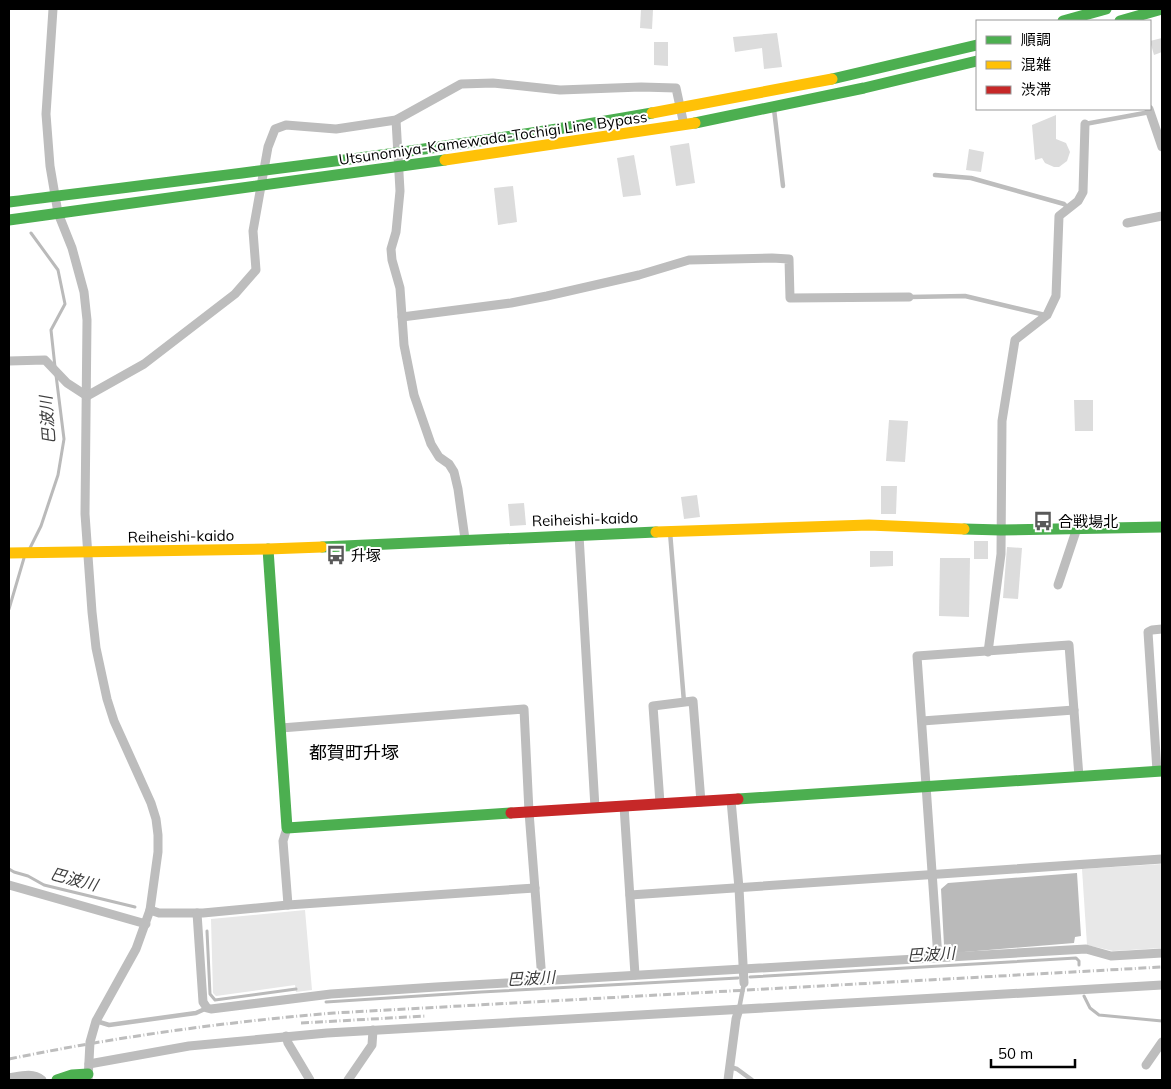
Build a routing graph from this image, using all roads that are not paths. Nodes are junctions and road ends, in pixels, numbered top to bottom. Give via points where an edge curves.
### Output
1 (53, 9) edge
2 (1106, 9) edge
3 (1162, 9) edge
4 (1088, 15) edge
5 (1067, 20) edge
6 (1124, 20) edge
7 (976, 45) edge
8 (976, 61) edge
9 (774, 108) junction
10 (680, 109) junction
11 (1150, 113) edge
12 (1162, 117) edge
13 (396, 120) junction
14 (1084, 124) joint
15 (684, 125) junction
16 (1162, 147) edge
17 (398, 152) junction
18 (398, 167) junction
19 (265, 168) junction
20 (934, 175) dead end
21 (262, 186) junction
22 (783, 186) dead end
23 (56, 196) junction
24 (9, 202) edge
25 (1068, 208) junction
26 (58, 213) junction
27 (1162, 216) edge
28 (9, 220) edge
29 (1127, 223) dead end
30 (909, 297) joint
31 (1047, 315) junction
32 (402, 317) junction
33 (9, 361) edge
34 (87, 396) junction
35 (1162, 527) edge
36 (1077, 528) junction
37 (1001, 530) junction
38 (670, 531) junction
39 (578, 535) junction
40 (465, 539) junction
41 (268, 550) junction
42 (9, 553) edge
43 (88, 553) junction
44 (1058, 585) dead end
45 (1162, 629) edge
46 (988, 652) junction
47 (684, 702) junction
48 (1074, 710) junction
49 (922, 721) junction
50 (281, 728) junction
51 (1159, 771) edge
52 (1079, 777) junction
53 (927, 787) junction
54 (731, 800) junction
55 (701, 802) junction
56 (660, 803) junction
57 (624, 806) junction
58 (595, 808) junction
59 (529, 812) junction
60 (287, 828) junction
61 (1162, 858) edge
62 (933, 875) junction
63 (9, 885) edge
64 (535, 888) junction
65 (739, 888) junction
66 (630, 895) junction
67 (288, 905) junction
68 (150, 910) junction
69 (197, 913) junction
70 (146, 924) junction
71 (1162, 954) edge
72 (938, 958) junction
73 (743, 970) junction
74 (635, 975) junction
75 (542, 980) junction
76 (744, 983) joint
77 (1162, 985) edge
78 (207, 1008) junction
79 (739, 1009) junction
80 (96, 1021) junction
81 (373, 1030) junction
82 (286, 1036) junction
83 (1162, 1042) edge
84 (1146, 1065) dead end
85 (730, 1067) junction
86 (88, 1073) edge
87 (9, 1078) edge
88 (42, 1080) edge
89 (57, 1080) edge
90 (310, 1080) edge
91 (348, 1080) edge
92 (728, 1080) edge
93 (752, 1080) edge

1 - 23 street via 46,114
2 - 4 main road
3 - 6 main road
4 - 5 main road
7 - 10 main road, Utsunomiya-Kamewada-Tochigi Line Bypass via 859,74
8 - 9 main road, Utsunomiya-Kamewada-Tochigi Line Bypass
9 - 15 main road, Utsunomiya-Kamewada-Tochigi Line Bypass
9 - 22 lane
10 - 13 street via 676,88 560,90 461,84
10 - 15 street
10 - 17 main road, Utsunomiya-Kamewada-Tochigi Line Bypass
11 - 12 street
11 - 14 lane
11 - 16 street
13 - 17 street
13 - 19 street via 336,129 280,127 268,147
14 - 25 street via 1083,192 1078,201
15 - 18 main road, Utsunomiya-Kamewada-Tochigi Line Bypass
17 - 18 street
17 - 19 main road, Utsunomiya-Kamewada-Tochigi Line Bypass
18 - 21 main road, Utsunomiya-Kamewada-Tochigi Line Bypass
18 - 32 street via 399,209 391,249 400,288
19 - 21 street
19 - 23 main road, Utsunomiya-Kamewada-Tochigi Line Bypass
20 - 25 lane via 971,178 1064,204
21 - 26 main road, Utsunomiya-Kamewada-Tochigi Line Bypass
21 - 34 street via 253,231 256,270 235,294 144,364
23 - 24 main road, Utsunomiya-Kamewada-Tochigi Line Bypass
23 - 26 street
25 - 31 street via 1059,216 1056,296
26 - 28 main road, Utsunomiya-Kamewada-Tochigi Line Bypass
26 - 34 street via 84,292
27 - 29 street
30 - 31 lane via 965,296
30 - 32 street via 790,298 789,259 690,260 547,296
31 - 37 street via 1015,340 1002,422
32 - 40 street via 414,395 430,444 454,472
33 - 34 street via 44,360 67,383
34 - 43 street via 85,514
35 - 36 main road, Reiheishi-kaido
36 - 37 main road, Reiheishi-kaido
36 - 44 street
37 - 38 main road, Reiheishi-kaido via 869,525
37 - 46 street via 1001,554
38 - 39 main road, Reiheishi-kaido
38 - 47 lane
39 - 40 main road, Reiheishi-kaido
39 - 58 street
40 - 41 main road, Reiheishi-kaido
41 - 43 main road, Reiheishi-kaido
41 - 50 main road
42 - 43 main road, Reiheishi-kaido
43 - 68 street via 93,621 106,699 156,819 158,852
45 - 51 street via 1148,632
46 - 48 street via 1069,645
46 - 49 street via 917,656
47 - 55 street via 693,701
47 - 56 street via 653,706
48 - 49 street
48 - 52 street
49 - 53 street
50 - 59 street via 524,709
50 - 60 main road
51 - 52 main road
52 - 53 main road
53 - 54 main road
53 - 62 street
54 - 55 main road
54 - 65 street
55 - 56 main road
56 - 57 main road
57 - 58 main road
57 - 66 street
58 - 59 main road
59 - 60 main road
59 - 64 street
60 - 67 street via 283,842
61 - 62 street
62 - 65 street
62 - 72 street
63 - 70 street
64 - 67 street
64 - 75 street
65 - 66 street
65 - 73 street
66 - 74 street
67 - 69 street
68 - 69 street
68 - 70 street
69 - 78 street via 203,1002
70 - 80 street via 136,949
71 - 72 street via 1111,956 1086,950
72 - 73 street
73 - 74 street
73 - 76 street
74 - 75 street
75 - 78 street via 332,994
76 - 79 lane
77 - 79 street
78 - 80 lane via 196,1013 109,1025
79 - 81 street
79 - 85 street
80 - 86 street via 90,1042
81 - 82 street
81 - 91 street via 372,1045
82 - 86 street via 189,1046
82 - 90 street
83 - 84 street
85 - 92 street
85 - 93 lane
86 - 89 main road
87 - 88 street via 30,1074

